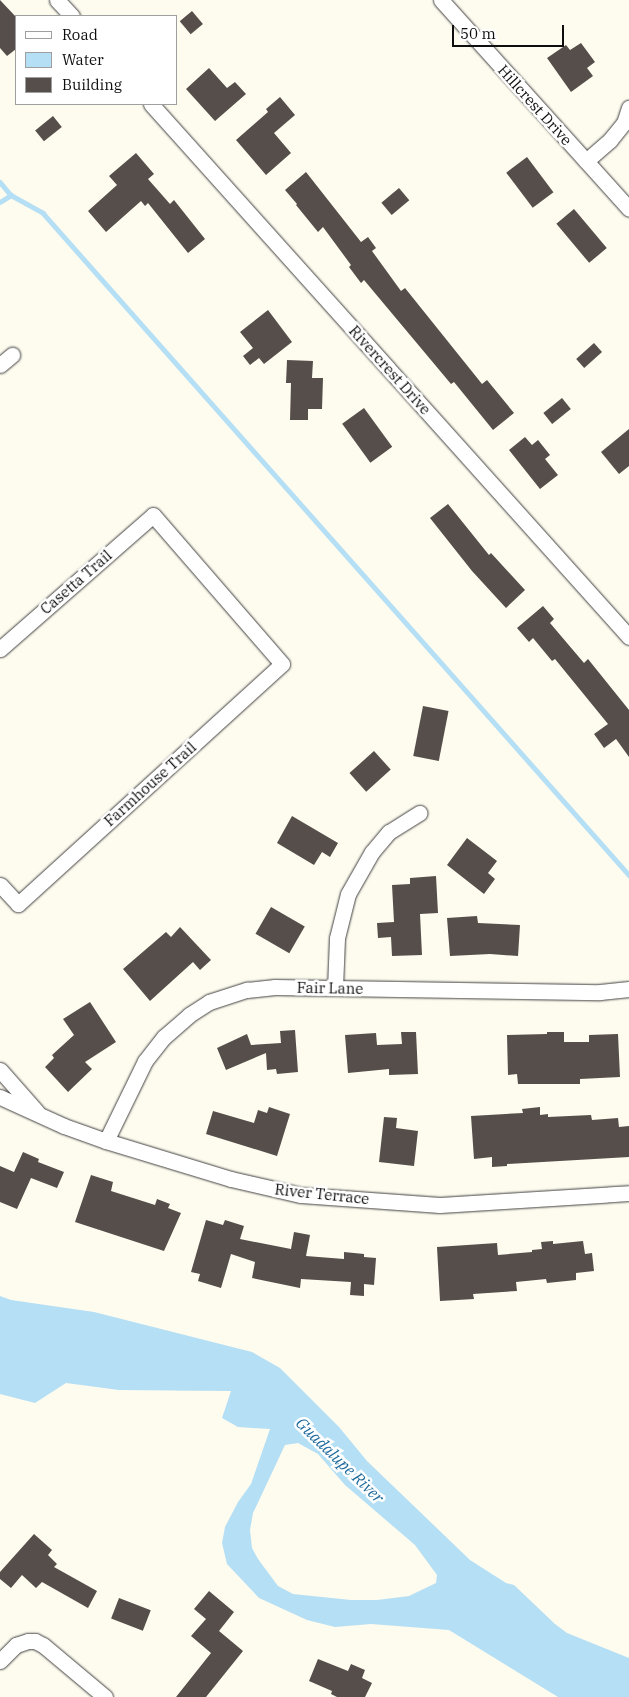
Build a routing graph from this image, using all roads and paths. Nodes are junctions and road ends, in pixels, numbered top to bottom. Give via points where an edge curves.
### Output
1 (57, 0) edge
2 (441, 0) edge
3 (71, 15) edge
4 (152, 105) edge
5 (629, 108) edge
6 (586, 162) junction
7 (629, 209) edge
8 (12, 355) dead end
9 (0, 365) edge
10 (629, 637) edge
11 (0, 649) edge
12 (282, 664) joint
13 (419, 813) dead end
14 (0, 885) edge
15 (335, 988) junction
16 (629, 989) edge
17 (0, 1070) edge
18 (0, 1097) edge
19 (42, 1116) junction
20 (106, 1140) junction
21 (629, 1193) edge
22 (0, 1661) edge
23 (105, 1697) edge

1 - 3 street
2 - 6 street, Hillcrest Drive
4 - 10 street, Rivercrest Drive
5 - 6 street via 624,123
6 - 7 street, Hillcrest Drive
8 - 9 street
11 - 12 street, Casetta Trail via 153,515
12 - 14 street, Farmhouse Trail via 18,904
13 - 15 street via 388,832 372,852 348,894 337,938
15 - 16 street, Fair Lane via 600,992
15 - 20 street, Fair Lane via 247,990 209,1002 189,1015 164,1037 145,1061
17 - 19 street
18 - 19 street, River Terrace
19 - 20 street, River Terrace
20 - 21 street, River Terrace via 231,1180 301,1195 440,1205
22 - 23 street via 16,1645 28,1641 43,1645

